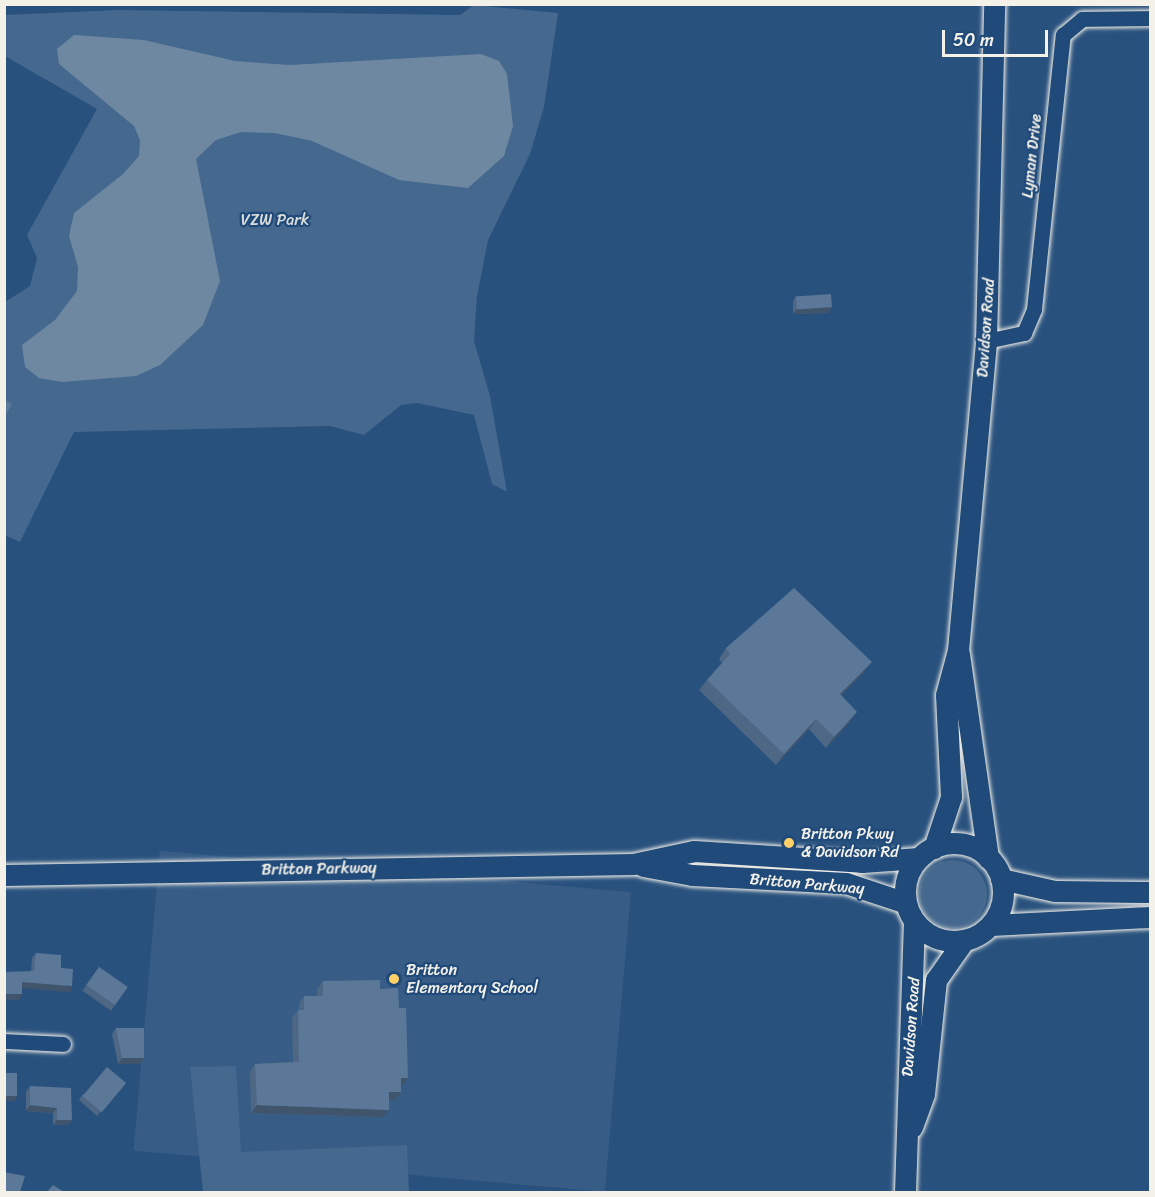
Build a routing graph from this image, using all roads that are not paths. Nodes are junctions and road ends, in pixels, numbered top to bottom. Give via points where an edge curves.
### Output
1 (994, 5) edge
2 (1150, 18) edge
3 (986, 341) junction
4 (958, 650) junction
5 (926, 853) junction
6 (988, 858) junction
7 (633, 864) junction
8 (4, 875) edge
9 (1001, 879) junction
10 (1150, 892) edge
11 (910, 912) junction
12 (1150, 917) edge
13 (991, 925) junction
14 (964, 940) junction
15 (4, 1041) edge
16 (63, 1044) dead end
17 (910, 1133) junction
18 (905, 1192) edge

1 - 3 main road, Davidson Road
2 - 3 street, Lyman Drive via 1082,19 1063,35 1034,309 1024,333
3 - 4 main road, Davidson Road
4 - 5 main road, Davidson Road via 946,695 951,797
4 - 6 main road, Davidson Road
5 - 6 main road via 957,843
5 - 7 main road, Britton Parkway via 861,862 694,851
5 - 11 main road via 909,872
6 - 9 main road
7 - 8 main road, Britton Parkway
7 - 11 main road, Britton Parkway via 692,875 846,883
9 - 10 main road via 1055,891
9 - 13 main road via 1001,903
11 - 14 main road via 936,938
11 - 17 main road, Davidson Road via 906,1096
12 - 13 main road
13 - 14 main road
14 - 17 main road, Davidson Road via 936,980 924,1094
15 - 16 street
17 - 18 main road, Davidson Road

